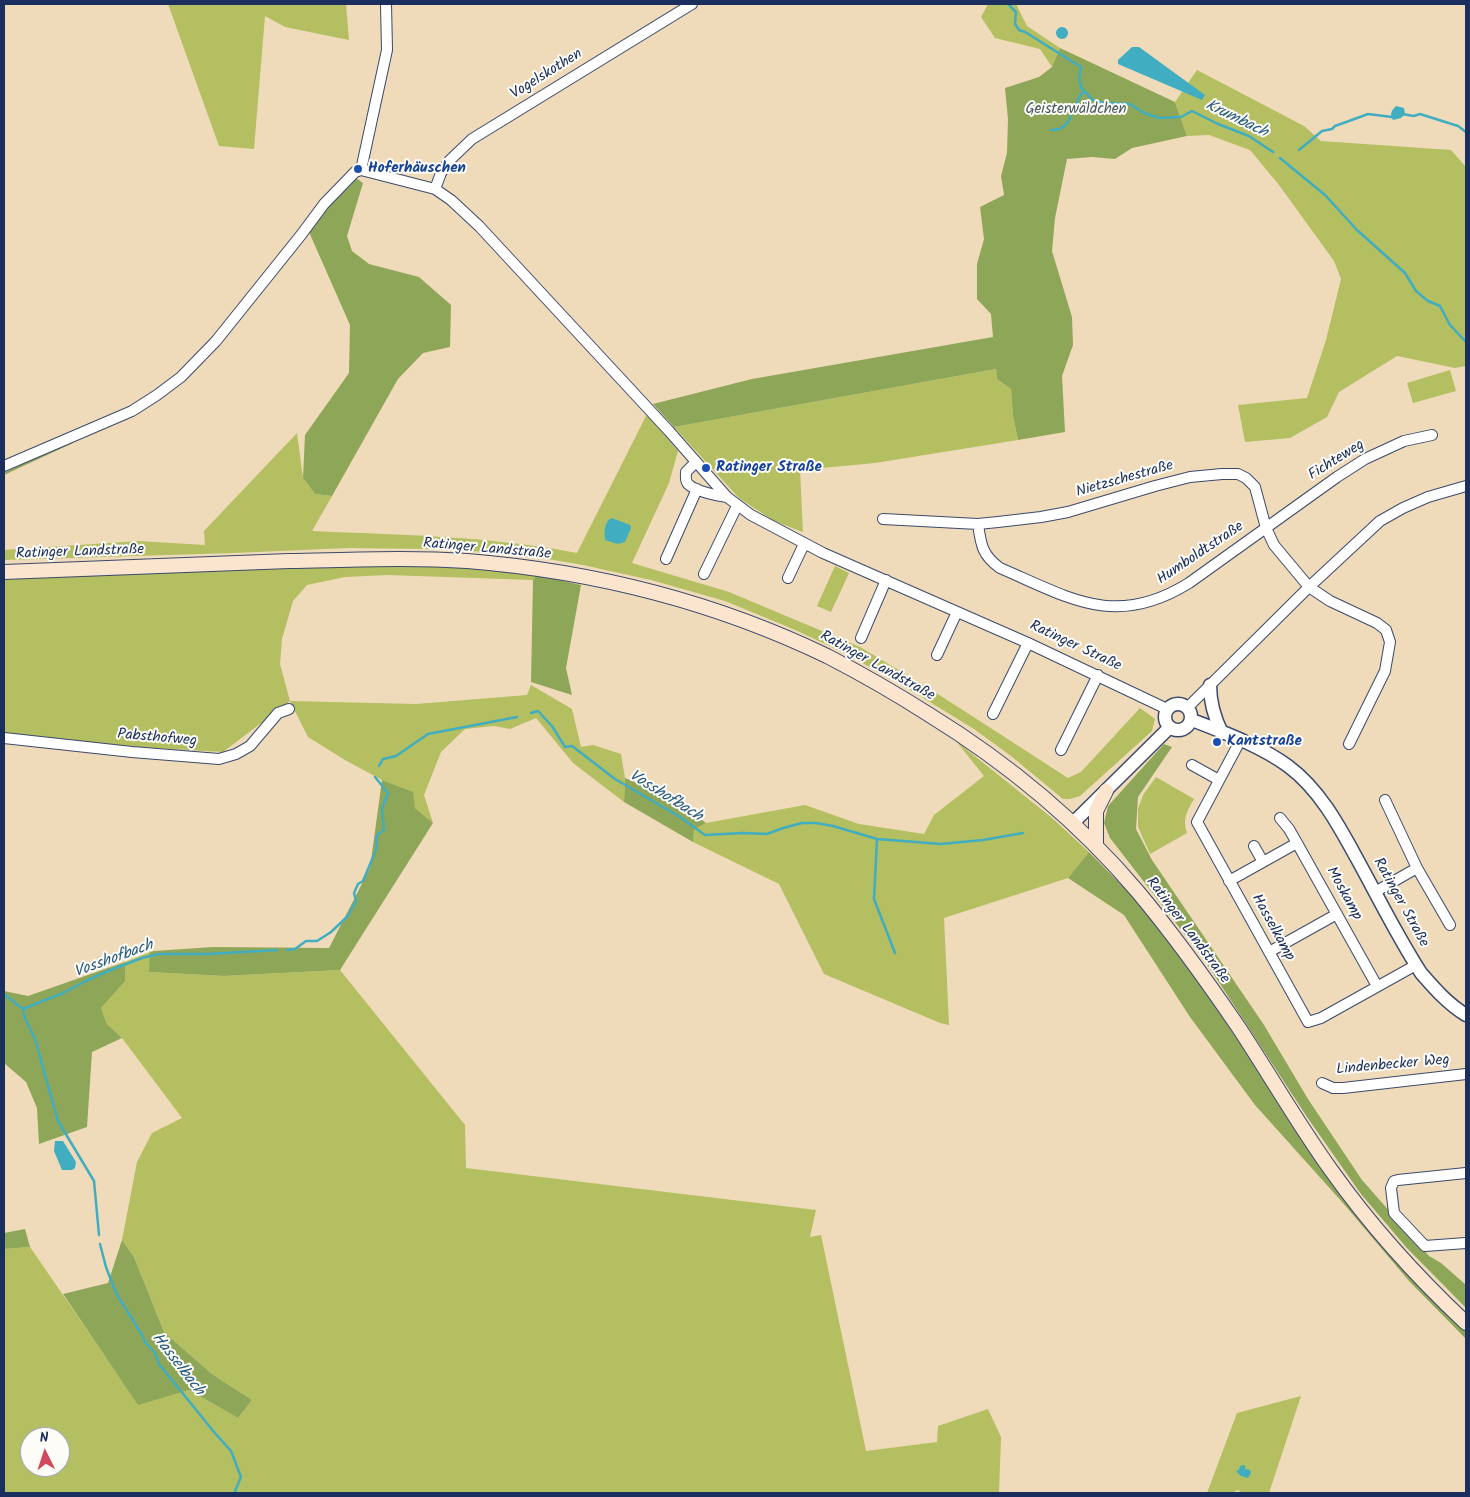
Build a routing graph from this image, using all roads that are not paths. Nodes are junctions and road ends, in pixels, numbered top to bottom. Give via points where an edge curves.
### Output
1 (386, 4) edge
2 (692, 4) edge
3 (361, 170) junction
4 (435, 189) junction
5 (1432, 435) dead end
6 (696, 462) junction
7 (4, 466) edge
8 (1466, 486) edge
9 (697, 489) junction
10 (727, 497) junction
11 (737, 506) junction
12 (882, 519) dead end
13 (978, 524) junction
14 (1266, 528) junction
15 (804, 544) junction
16 (666, 559) dead end
17 (4, 572) edge
18 (704, 574) dead end
19 (788, 578) dead end
20 (886, 580) junction
21 (1309, 587) junction
22 (957, 612) junction
23 (861, 638) dead end
24 (1028, 643) junction
25 (937, 655) dead end
26 (1098, 676) junction
27 (1210, 685) junction
28 (1188, 707) junction
29 (1167, 709) junction
30 (289, 710) dead end
31 (993, 714) dead end
32 (1192, 720) junction
33 (1170, 727) junction
34 (1222, 733) junction
35 (4, 738) edge
36 (1240, 741) junction
37 (1349, 744) dead end
38 (1061, 750) dead end
39 (1192, 765) dead end
40 (1219, 780) junction
41 (1106, 791) junction
42 (1385, 800) dead end
43 (1280, 818) dead end
44 (1073, 823) junction
45 (1298, 843) junction
46 (1096, 846) junction
47 (1254, 846) dead end
48 (1263, 862) junction
49 (1417, 868) junction
50 (1229, 881) junction
51 (1375, 892) junction
52 (1337, 914) junction
53 (1450, 925) dead end
54 (1269, 952) junction
55 (1416, 965) junction
56 (1377, 986) junction
57 (1466, 1015) edge
58 (1466, 1074) edge
59 (1322, 1083) dead end
60 (1466, 1173) edge
61 (1466, 1243) edge
62 (1466, 1323) edge

1 - 3 street via 387,50
2 - 4 street, Vogelskothen via 472,139 450,160
3 - 4 street
3 - 7 street via 355,172 324,204 216,342 181,377 132,411
4 - 6 street, Ratinger Straße via 479,226
5 - 14 street, Fichteweg via 1404,441 1365,459
6 - 9 street via 686,472 686,479
6 - 10 street, Ratinger Straße
8 - 21 street via 1428,497 1380,521
9 - 10 street, Ratinger Straße
9 - 16 street
10 - 11 street, Ratinger Straße
11 - 15 street, Ratinger Straße
11 - 18 street
12 - 13 street, Nietzschestraße
13 - 14 street, Nietzschestraße via 1068,512 1190,477 1238,474 1255,487
13 - 14 street, Humboldtstraße via 984,553 1000,568 1073,600 1115,607 1142,604 1174,593
14 - 21 street, Nietzschestraße via 1274,545
15 - 19 street
15 - 20 street, Ratinger Straße
17 - 44 main road, Ratinger Landstraße via 401,559 512,566 636,588 748,623 866,676 970,740
20 - 22 street, Ratinger Straße
20 - 23 street
21 - 27 street
21 - 37 street, Nietzschestraße via 1330,602 1377,623 1386,630 1390,642 1385,671
22 - 24 street, Ratinger Straße
22 - 25 street
24 - 26 street, Ratinger Straße
24 - 31 street
26 - 29 street, Ratinger Straße
26 - 38 street
27 - 28 street
27 - 34 street via 1212,708
28 - 29 street via 1176,703
28 - 32 street
29 - 33 street via 1165,720
30 - 35 street, Pabsthofweg via 278,713 250,746 236,754 218,758
32 - 33 street via 1182,730
32 - 34 street, Ratinger Straße
33 - 41 street
34 - 36 street, Ratinger Straße
36 - 40 street, Hasselkamp
36 - 51 street, Ratinger Straße via 1276,758 1311,788 1341,829
39 - 40 street
40 - 50 street, Hasselkamp via 1197,822
41 - 44 street
41 - 46 main road via 1096,811
42 - 49 street
43 - 45 street, Moskamp
44 - 46 main road, Ratinger Landstraße
45 - 48 street
45 - 52 street, Moskamp
46 - 62 main road, Ratinger Landstraße via 1135,888 1199,971 1354,1201 1405,1261
47 - 48 street
48 - 50 street
49 - 51 street
49 - 53 street
50 - 54 street, Hasselkamp
51 - 55 street, Ratinger Straße
52 - 54 street
52 - 56 street, Moskamp
54 - 56 street, Hasselkamp via 1308,1022
55 - 56 street, Hasselkamp
55 - 57 street, Ratinger Straße via 1449,1003
58 - 59 street, Lindenbecker Weg via 1343,1088
60 - 61 street via 1398,1180 1391,1188 1394,1212 1425,1246

